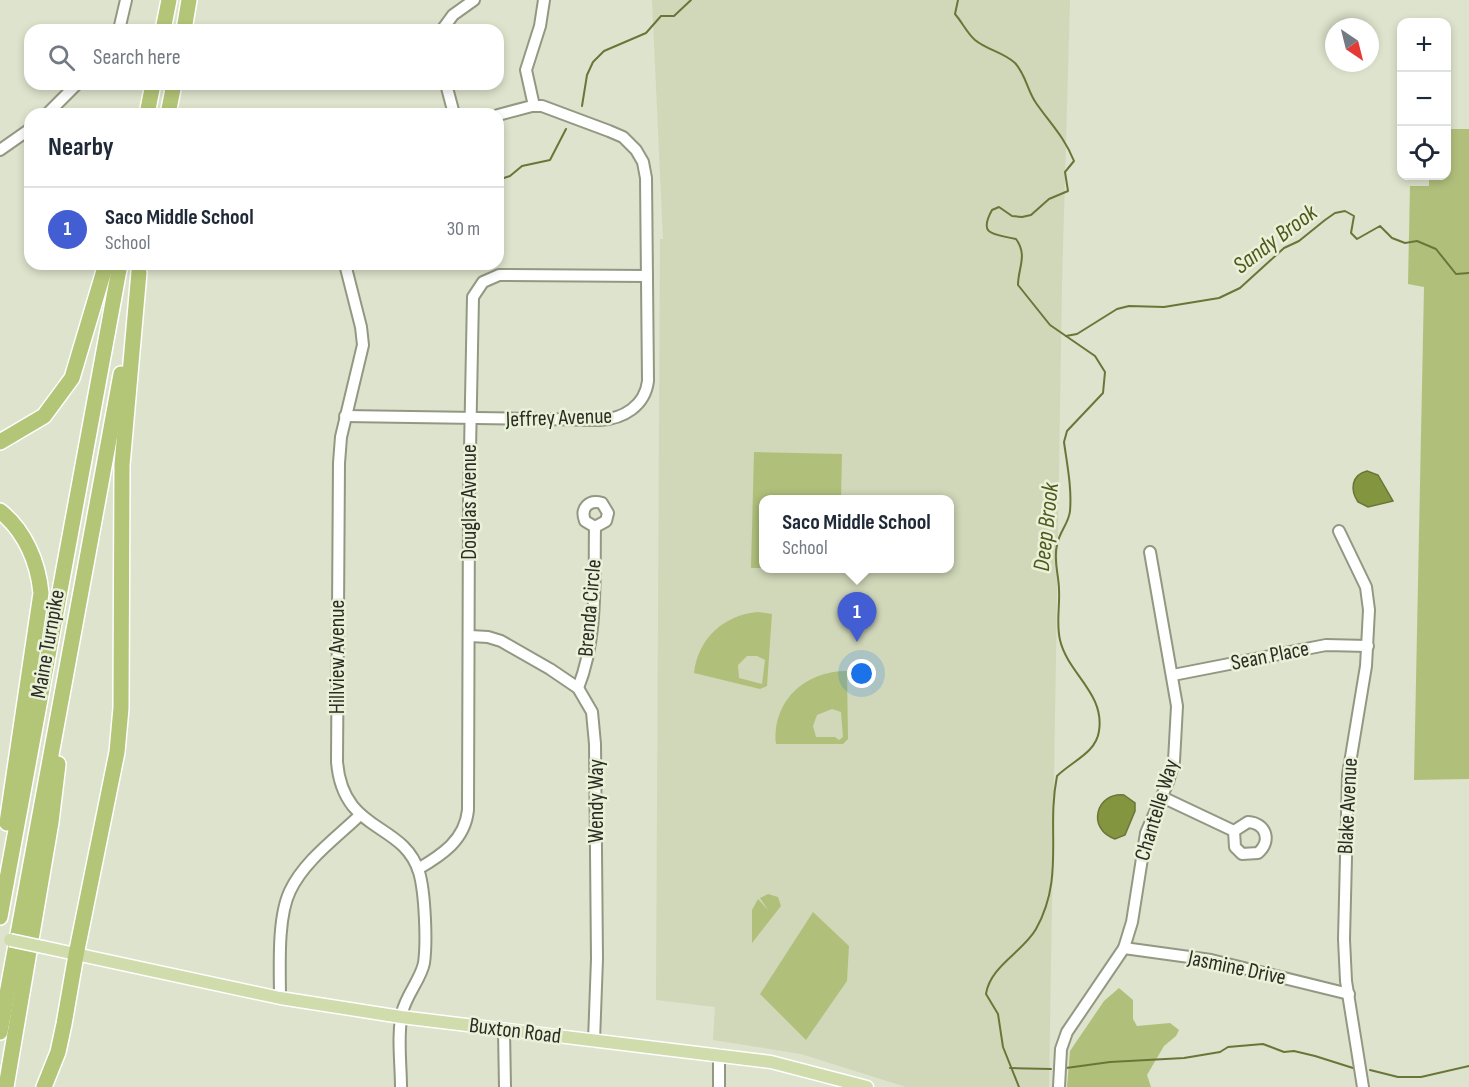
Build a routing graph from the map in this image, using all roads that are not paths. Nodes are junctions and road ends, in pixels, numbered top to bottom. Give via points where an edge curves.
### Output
1 (126, 0) edge
2 (168, 0) edge
3 (189, 0) edge
4 (474, 0) edge
5 (544, 0) edge
6 (120, 24) edge
7 (164, 24) edge
8 (185, 24) edge
9 (446, 24) edge
10 (71, 90) edge
11 (152, 90) edge
12 (173, 90) edge
13 (448, 90) edge
14 (534, 106) junction
15 (53, 108) edge
16 (148, 108) edge
17 (169, 108) edge
18 (452, 108) edge
19 (504, 114) edge
20 (24, 133) edge
21 (0, 150) edge
22 (104, 270) edge
23 (119, 270) edge
24 (140, 270) edge
25 (140, 270) edge
26 (346, 270) edge
27 (647, 276) junction
28 (345, 416) junction
29 (470, 420) junction
30 (0, 442) edge
31 (0, 511) edge
32 (596, 526) dead end
33 (1339, 531) dead end
34 (1150, 552) dead end
35 (470, 636) junction
36 (1368, 646) junction
37 (68, 661) junction
38 (1173, 675) junction
39 (578, 688) junction
40 (1162, 797) junction
41 (359, 816) junction
42 (1234, 831) dead end
43 (418, 869) junction
44 (0, 870) edge
45 (0, 917) edge
46 (5, 939) edge
47 (1124, 948) junction
48 (76, 955) junction
49 (1349, 994) junction
50 (280, 998) junction
51 (401, 1017) junction
52 (504, 1030) junction
53 (0, 1032) edge
54 (594, 1041) junction
55 (719, 1055) junction
56 (6, 1087) edge
57 (44, 1087) edge
58 (402, 1087) edge
59 (505, 1087) edge
60 (718, 1087) edge
61 (867, 1087) edge
62 (1059, 1087) edge
63 (1363, 1087) edge

1 - 6 street
2 - 7 highway
3 - 8 highway
4 - 9 street
5 - 14 street via 526,70
10 - 15 street
11 - 16 highway
12 - 17 highway
13 - 18 street
14 - 19 street
14 - 27 street via 547,107 622,137 639,154 646,178
20 - 21 street
22 - 30 highway via 80,357 68,384 44,416
23 - 45 highway, Maine Turnpike
24 - 37 highway, Maine Turnpike
25 - 48 highway via 122,465 121,708 117,752
26 - 28 street, Hillview Avenue via 363,340
27 - 29 street, Jeffrey Avenue via 648,381 644,396 633,409 619,417 600,420
27 - 29 street, Douglas Avenue via 503,274 483,282 475,292 471,308
28 - 29 street, Jeffrey Avenue
28 - 41 street, Hillview Avenue via 339,463 337,762 344,793
29 - 35 street, Douglas Avenue
31 - 44 highway via 29,548 40,593
32 - 39 street, Brenda Circle via 591,631
33 - 36 street, Blake Avenue via 1366,587
34 - 38 street, Chantelle Way
35 - 39 street, Wendy Way via 501,641
35 - 43 street, Douglas Avenue via 466,823 452,845
36 - 38 street, Sean Place via 1326,645
36 - 49 street, Blake Avenue via 1346,799 1344,939
37 - 53 highway, Maine Turnpike
37 - 56 highway via 51,822
38 - 40 street, Chantelle Way via 1177,737
39 - 54 street, Wendy Way via 592,712 596,744
40 - 42 street
40 - 47 street, Chantelle Way via 1146,833
41 - 43 street, Hillview Avenue via 399,843
41 - 50 street via 312,862 289,892 282,929
43 - 51 street, Hillview Avenue via 423,896 424,965 406,997
46 - 48 main road, bridge
47 - 49 street, Jasmine Drive via 1211,960
47 - 62 street, Chantelle Way via 1067,1032 1061,1049
48 - 50 main road, Buxton Road
48 - 57 highway via 58,1052
49 - 63 street, Blake Avenue
50 - 51 main road, Buxton Road
51 - 52 main road, Buxton Road
51 - 58 street, Hillview Avenue
52 - 54 main road, Buxton Road
52 - 59 street
54 - 55 main road, Buxton Road
55 - 60 street
55 - 61 main road, Buxton Road via 792,1066

